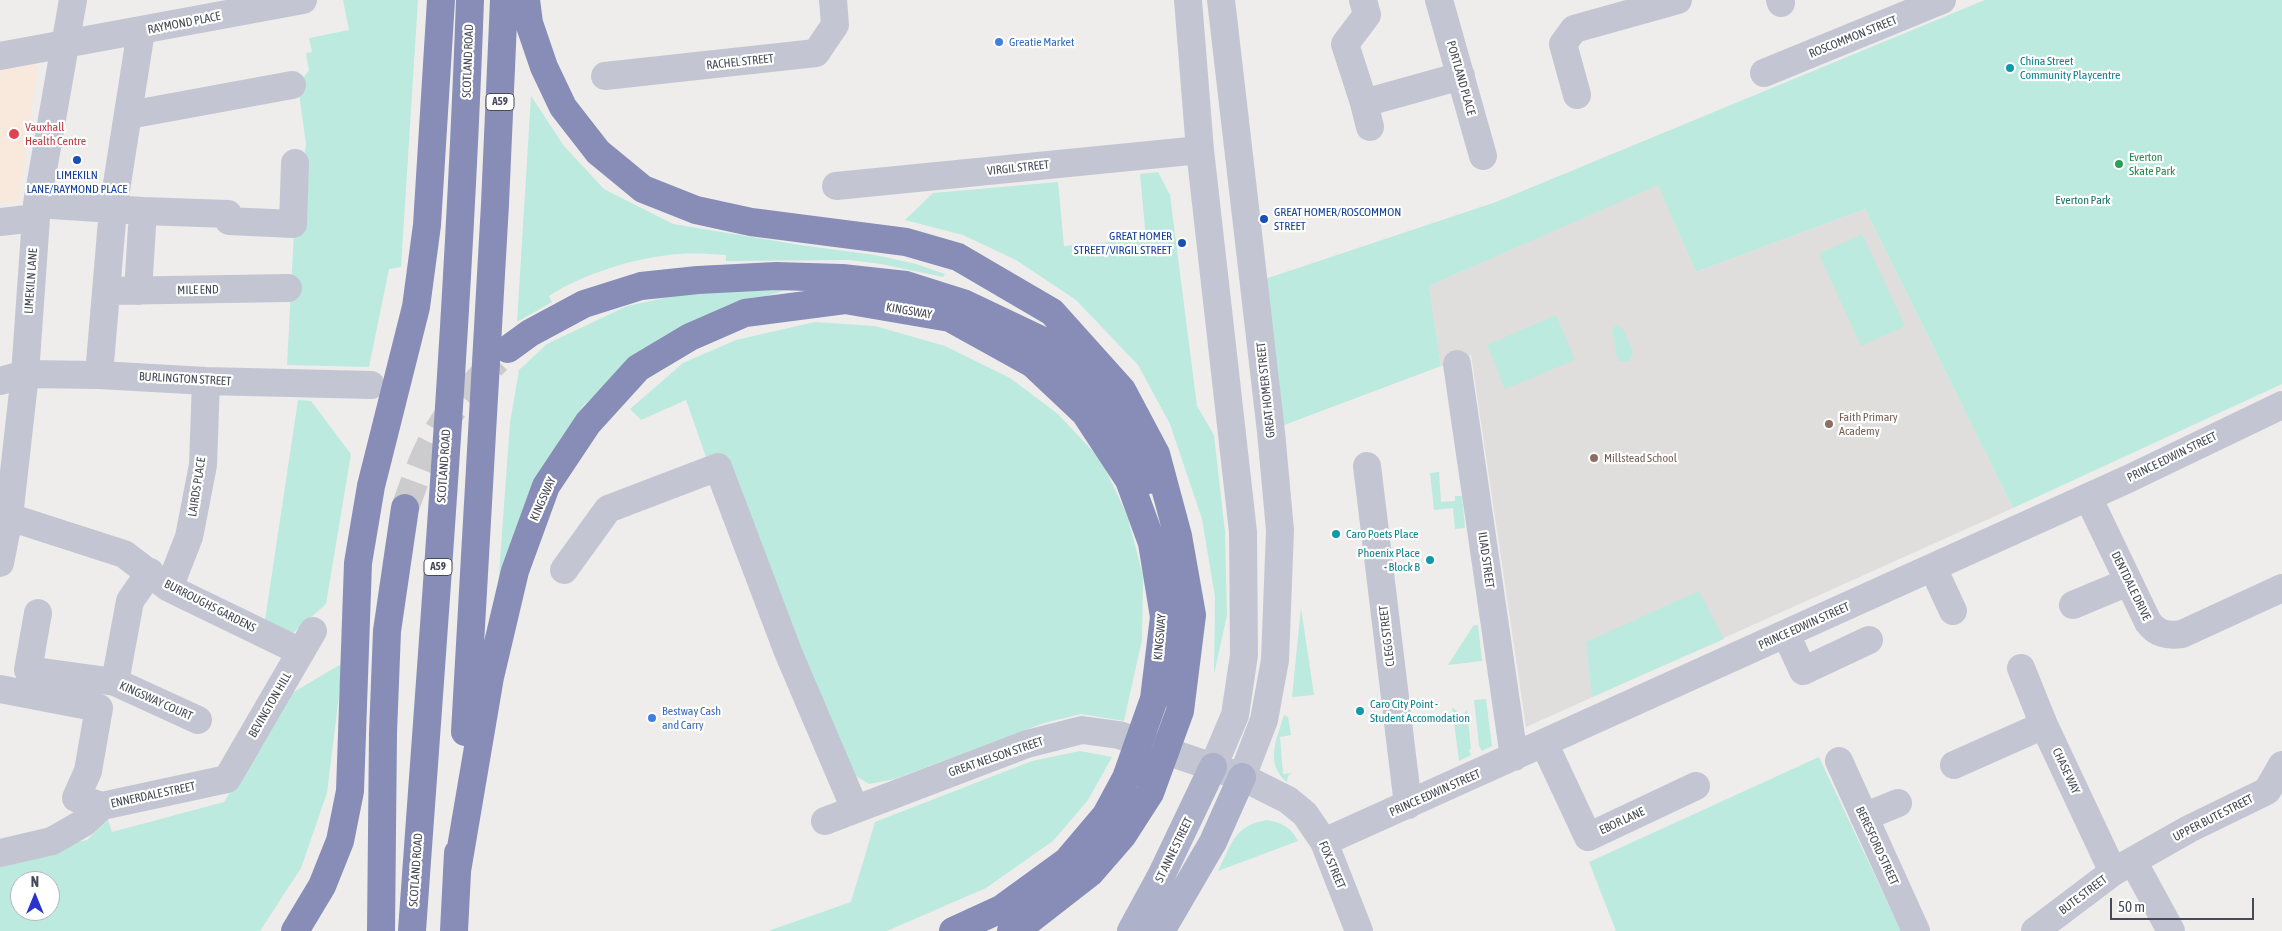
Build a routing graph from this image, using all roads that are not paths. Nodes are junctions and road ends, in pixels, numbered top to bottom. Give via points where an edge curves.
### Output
1 (73, 0) edge
2 (303, 0) edge
3 (441, 0) edge
4 (470, 0) edge
5 (504, 0) edge
6 (526, 0) edge
7 (833, 0) edge
8 (1188, 0) edge
9 (1221, 0) edge
10 (1363, 0) edge
11 (1440, 0) edge
12 (1678, 0) edge
13 (1942, 0) edge
14 (1608, 10) edge
15 (141, 31) junction
16 (65, 46) junction
17 (0, 56) edge
18 (1764, 73) dead end
19 (605, 76) dead end
20 (1461, 76) junction
21 (292, 85) dead end
22 (1577, 95) dead end
23 (129, 115) junction
24 (1200, 150) junction
25 (1483, 156) dead end
26 (295, 163) dead end
27 (836, 186) dead end
28 (113, 209) junction
29 (36, 211) junction
30 (143, 211) junction
31 (0, 222) edge
32 (288, 288) dead end
33 (107, 291) junction
34 (138, 291) junction
35 (508, 349) tunnel mouth
36 (1457, 364) dead end
37 (100, 375) junction
38 (13, 378) edge
39 (206, 381) junction
40 (371, 385) dead end
41 (2282, 405) edge
42 (1367, 466) dead end
43 (2088, 497) junction
44 (404, 508) tunnel mouth
45 (9, 517) junction
46 (1178, 536) junction
47 (0, 557) edge
48 (1933, 568) junction
49 (564, 570) dead end
50 (160, 580) junction
51 (2128, 582) junction
52 (2282, 588) edge
53 (2073, 605) dead end
54 (1952, 611) dead end
55 (38, 613) dead end
56 (355, 629) junction
57 (388, 631) junction
58 (1786, 634) junction
59 (1869, 640) dead end
60 (307, 642) joint
61 (2021, 668) dead end
62 (115, 682) junction
63 (0, 689) edge
64 (198, 720) dead end
65 (2044, 725) junction
66 (1544, 743) junction
67 (1514, 757) junction
68 (1839, 761) dead end
69 (1204, 764) junction
70 (1954, 765) dead end
71 (2282, 765) edge
72 (1242, 777) junction
73 (228, 779) joint
74 (1696, 786) dead end
75 (1898, 803) dead end
76 (1408, 805) junction
77 (102, 806) junction
78 (861, 806) junction
79 (1864, 817) junction
80 (825, 821) dead end
81 (1324, 842) junction
82 (0, 853) edge
83 (2123, 866) junction
84 (457, 871) junction
85 (295, 931) edge
86 (381, 931) edge
87 (412, 931) edge
88 (454, 931) edge
89 (953, 931) edge
90 (1011, 931) edge
91 (1131, 931) edge
92 (1161, 931) edge
93 (1358, 931) edge
94 (1916, 931) edge
95 (2034, 931) edge
96 (2171, 931) edge

1 - 16 street, LIMEKILN LANE
2 - 15 street, RAYMOND PLACE
3 - 56 highway via 427,225 416,307 370,495 358,563
4 - 87 highway, SCOTLAND ROAD / A59 via 444,469
5 - 84 highway, A59 via 495,214
6 - 46 highway via 529,23 544,67 563,107 598,152 643,189 696,210 751,222 906,242 958,257 1052,312 1122,390 1156,454
7 - 19 street, RACHEL STREET via 835,25 816,54
8 - 24 street
9 - 72 street, GREAT HOMER STREET via 1280,530 1275,660 1264,720
10 - 20 street via 1367,15 1345,44 1367,115
11 - 20 street, PORTLAND PLACE
12 - 14 street via 1650,8
13 - 18 street, ROSCOMMON STREET
14 - 22 street via 1574,29 1563,44
15 - 16 street, RAYMOND PLACE
15 - 23 street
16 - 17 street, RAYMOND PLACE
16 - 29 street, LIMEKILN LANE
20 - 25 street, PORTLAND PLACE
21 - 23 street
23 - 28 street
24 - 27 street, VIRGIL STREET
24 - 69 street via 1243,532 1244,655 1235,715
26 - 30 street via 293,224 229,221 228,214
28 - 29 street
28 - 30 street
28 - 33 street
29 - 31 street
29 - 38 street, LIMEKILN LANE
30 - 34 street
32 - 34 street, MILE END
33 - 34 street, MILE END
33 - 37 street
35 - 46 highway via 530,332 584,304 641,286 776,276 842,278 906,285 963,303 1043,341 1106,400
36 - 67 street, ILIAD STREET
37 - 38 street, BURLINGTON STREET
37 - 39 street, BURLINGTON STREET
38 - 45 street, LIMEKILN LANE
39 - 40 street, BURLINGTON STREET
39 - 50 street, LAIRDS PLACE via 203,464 189,538
41 - 43 street, PRINCE EDWIN STREET
42 - 76 street, CLEGG STREET
43 - 48 street, PRINCE EDWIN STREET
43 - 51 street, DENTDALE DRIVE
44 - 57 highway
45 - 47 street, LIMEKILN LANE
45 - 50 street, BURROUGHS GARDENS via 124,554
46 - 90 highway via 1192,615 1180,711 1150,794 1123,835 1090,873
48 - 54 street
48 - 58 street, PRINCE EDWIN STREET
49 - 78 street via 608,509 718,468 788,652
50 - 60 street, BURROUGHS GARDENS
50 - 62 street, KINGSWAY COURT via 130,601
51 - 52 street, DENTDALE DRIVE via 2154,630 2172,636
51 - 53 street
55 - 62 street, KINGSWAY COURT via 28,670
56 - 57 street
56 - 85 highway via 350,790 340,841 322,886
57 - 86 highway via 383,733
58 - 59 street via 1803,671
58 - 66 street, PRINCE EDWIN STREET
60 - 73 street, BEVINGTON HILL
61 - 65 street, CHASE WAY
62 - 64 street, KINGSWAY COURT
63 - 77 street via 99,708 88,771 76,798
65 - 70 street
65 - 83 street, CHASE WAY
66 - 67 street, PRINCE EDWIN STREET
66 - 74 street, EBOR LANE via 1588,837
67 - 76 street, PRINCE EDWIN STREET
68 - 79 street, BERESFORD STREET
69 - 72 street, FOX STREET
69 - 78 street, GREAT NELSON STREET via 1119,735 1082,730 1027,744
69 - 91 main road, ST ANNE STREET via 1161,876
71 - 83 street, UPPER BUTE STREET via 2267,791
72 - 81 street, FOX STREET via 1288,800 1305,814
72 - 92 main road via 1213,842
73 - 77 street, ENNERDALE STREET
75 - 79 street
76 - 81 street, PRINCE EDWIN STREET
77 - 82 street, ENNERDALE STREET via 84,822 52,841
78 - 80 street, GREAT NELSON STREET
79 - 94 street, BERESFORD STREET
81 - 93 street, FOX STREET
83 - 95 street, BUTE STREET
83 - 96 street, CHASE WAY
84 - 88 highway, A59
84 - 89 highway, KINGSWAY via 490,676 515,570 546,486 588,423 638,368 690,337 745,313 845,300 950,318 1032,364 1085,412 1129,480 1152,543 1164,618 1154,699 1126,778 1106,815 1067,861 1001,909

